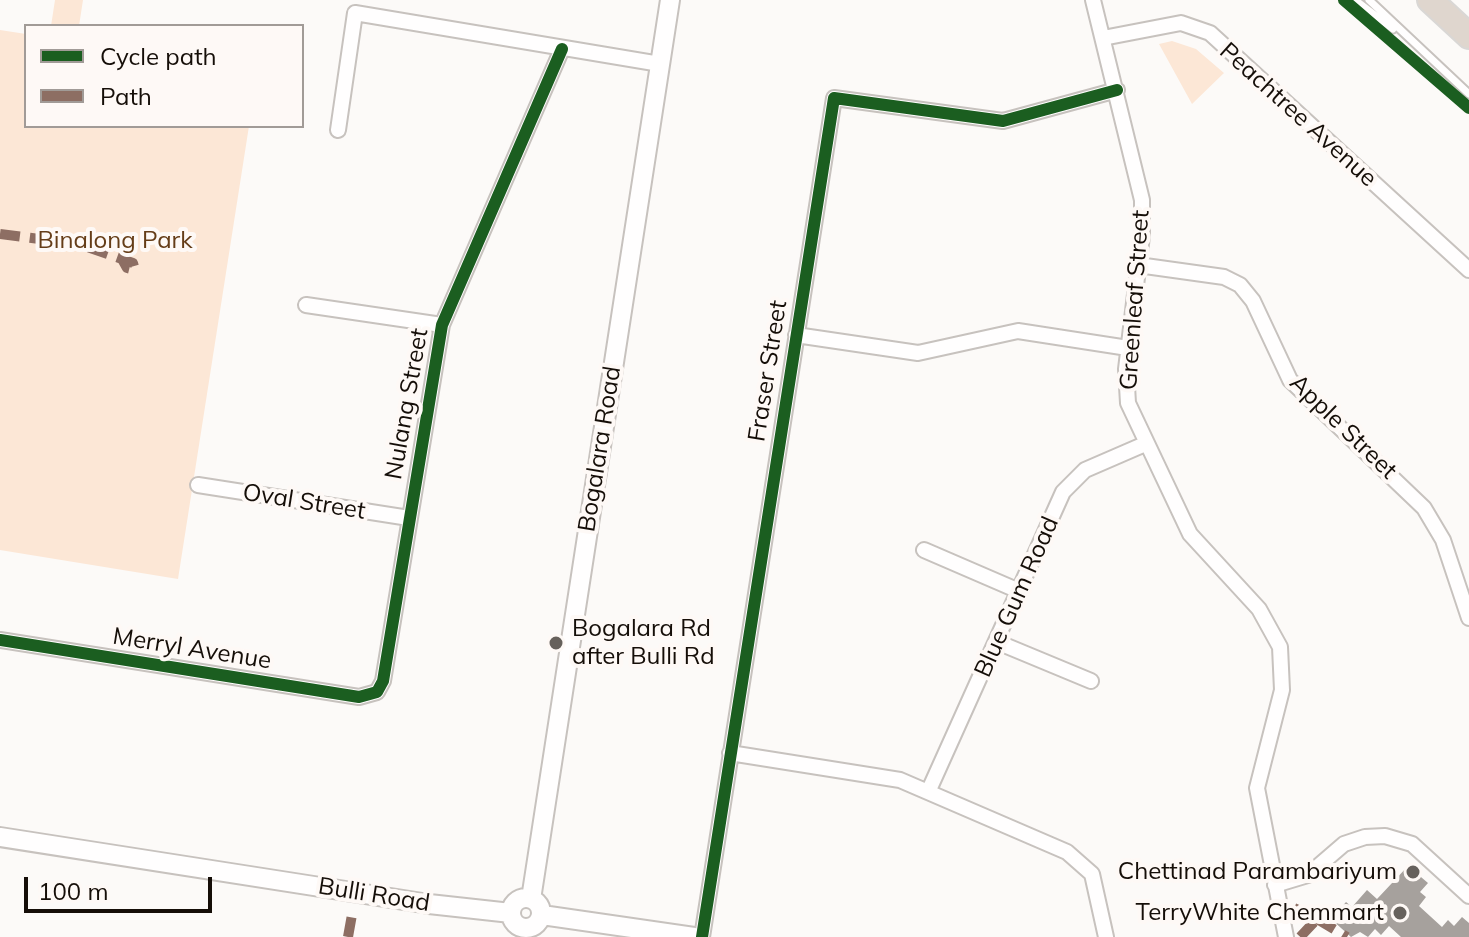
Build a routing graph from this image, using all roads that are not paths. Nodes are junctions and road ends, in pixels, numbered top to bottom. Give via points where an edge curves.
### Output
1 (670, 0) edge
2 (1093, 0) edge
3 (1355, 0) edge
4 (1369, 0) edge
5 (1430, 0) edge
6 (1469, 36) edge
7 (1103, 38) junction
8 (562, 49) junction
9 (1423, 53) junction
10 (660, 64) junction
11 (1117, 90) junction
12 (1469, 94) edge
13 (338, 130) dead end
14 (1138, 265) junction
15 (1469, 270) edge
16 (306, 305) dead end
17 (442, 325) junction
18 (796, 335) junction
19 (1128, 348) junction
20 (1145, 444) junction
21 (198, 485) dead end
22 (409, 518) junction
23 (924, 550) dead end
24 (1019, 591) junction
25 (1469, 618) edge
26 (0, 640) edge
27 (997, 642) junction
28 (1091, 681) dead end
29 (377, 692) joint
30 (730, 753) junction
31 (929, 790) junction
32 (0, 837) edge
33 (1275, 885) junction
34 (1469, 896) edge
35 (531, 899) junction
36 (542, 915) junction
37 (518, 926) edge
38 (694, 937) edge
39 (702, 937) edge
40 (1106, 937) edge
41 (1286, 937) edge

1 - 10 street, Bogalara Road
2 - 7 street, Greenleaf Street
3 - 9 lane
4 - 9 lane
5 - 6 highway
7 - 11 street, Greenleaf Street
7 - 15 street, Peachtree Avenue via 1181,23 1210,33
8 - 10 street
8 - 13 street via 355,13
8 - 17 street, Nulang Street
9 - 12 lane
10 - 35 street, Bogalara Road
11 - 14 street, Greenleaf Street via 1142,200
11 - 18 street, Fraser Street via 1003,121 834,98
14 - 19 street, Greenleaf Street
14 - 25 street, Apple Street via 1224,277 1240,285 1253,301 1290,380 1424,508 1443,540
16 - 17 street
17 - 22 street, Nulang Street
18 - 19 street via 918,353 1018,331
18 - 30 street, Fraser Street
19 - 20 street, Greenleaf Street via 1125,393
20 - 24 street, Blue Gum Road via 1073,479
20 - 33 street, Greenleaf Street via 1190,534 1259,609 1280,647 1282,690 1257,788
21 - 22 street, Oval Street
22 - 29 street, Nulang Street
23 - 24 street
24 - 27 street, Blue Gum Road
26 - 29 street, Merryl Avenue via 359,697
27 - 28 street
27 - 31 street, Blue Gum Road
30 - 31 street via 900,780
30 - 39 street, Fraser Street
31 - 40 street via 1081,862 1092,874
32 - 37 street, Bulli Road via 429,904
33 - 34 street via 1308,875 1344,844 1385,836 1412,844
33 - 41 street, Greenleaf Street
35 - 36 street
35 - 37 street via 516,902
36 - 37 street via 534,926
36 - 38 street

